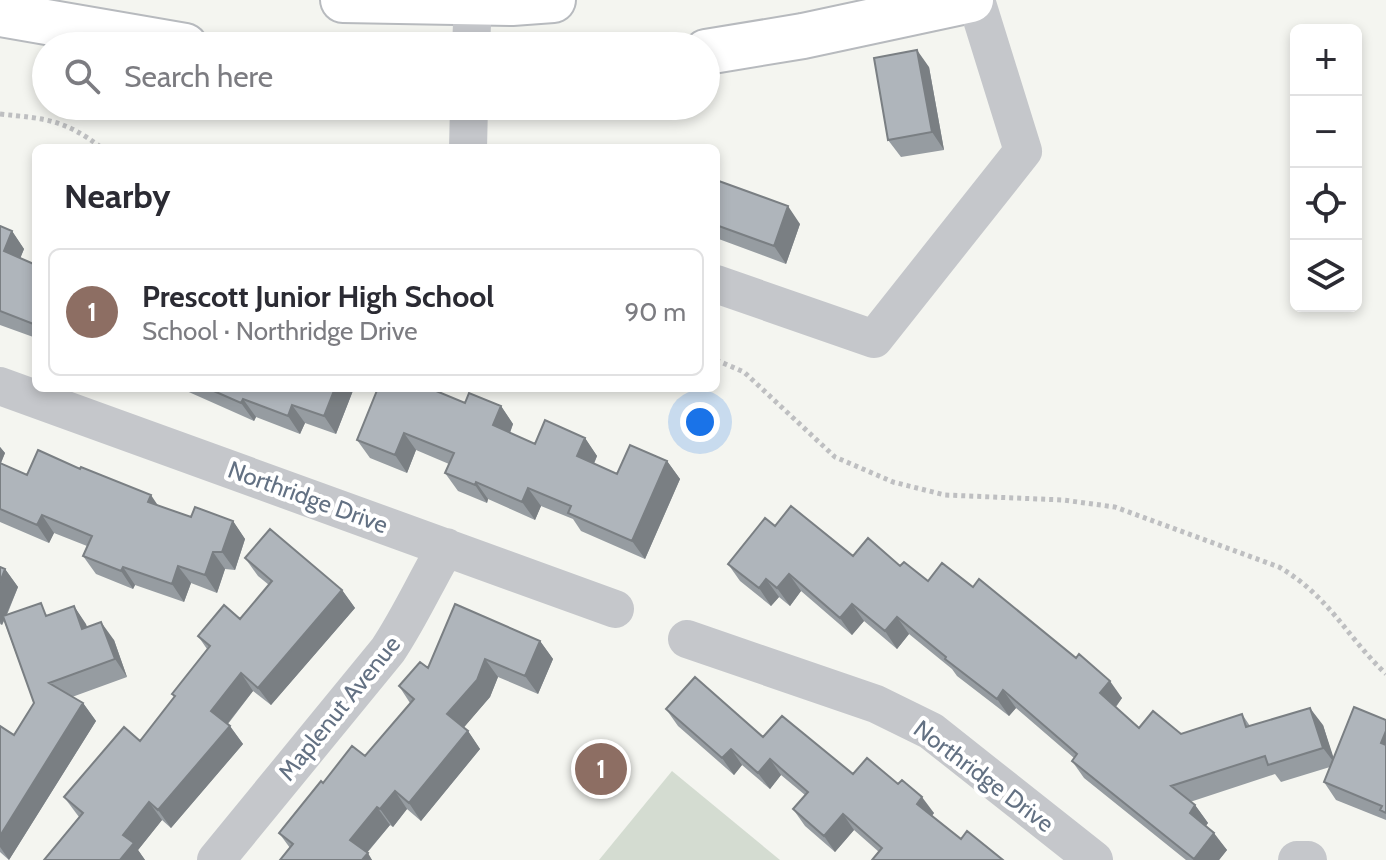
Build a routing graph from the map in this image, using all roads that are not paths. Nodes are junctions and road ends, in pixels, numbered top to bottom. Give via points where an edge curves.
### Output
1 (343, 0) edge
2 (553, 0) edge
3 (974, 0) edge
4 (473, 3) junction
5 (0, 14) edge
6 (104, 32) edge
7 (472, 32) edge
8 (720, 50) edge
9 (469, 120) edge
10 (468, 144) edge
11 (720, 285) edge
12 (0, 386) edge
13 (446, 547) junction
14 (615, 609) dead end
15 (687, 639) dead end
16 (216, 860) edge
17 (1094, 860) edge
18 (1298, 860) edge
19 (1308, 860) edge

1 - 4 main road
2 - 4 main road
3 - 8 main road
3 - 11 street via 1023,151 874,339
4 - 7 street
5 - 6 main road
9 - 10 street
12 - 13 street, Northridge Drive
13 - 14 street, Northridge Drive
13 - 16 street, Maplenut Avenue via 388,650
15 - 17 street, Northridge Drive via 876,704 931,731
18 - 19 street

